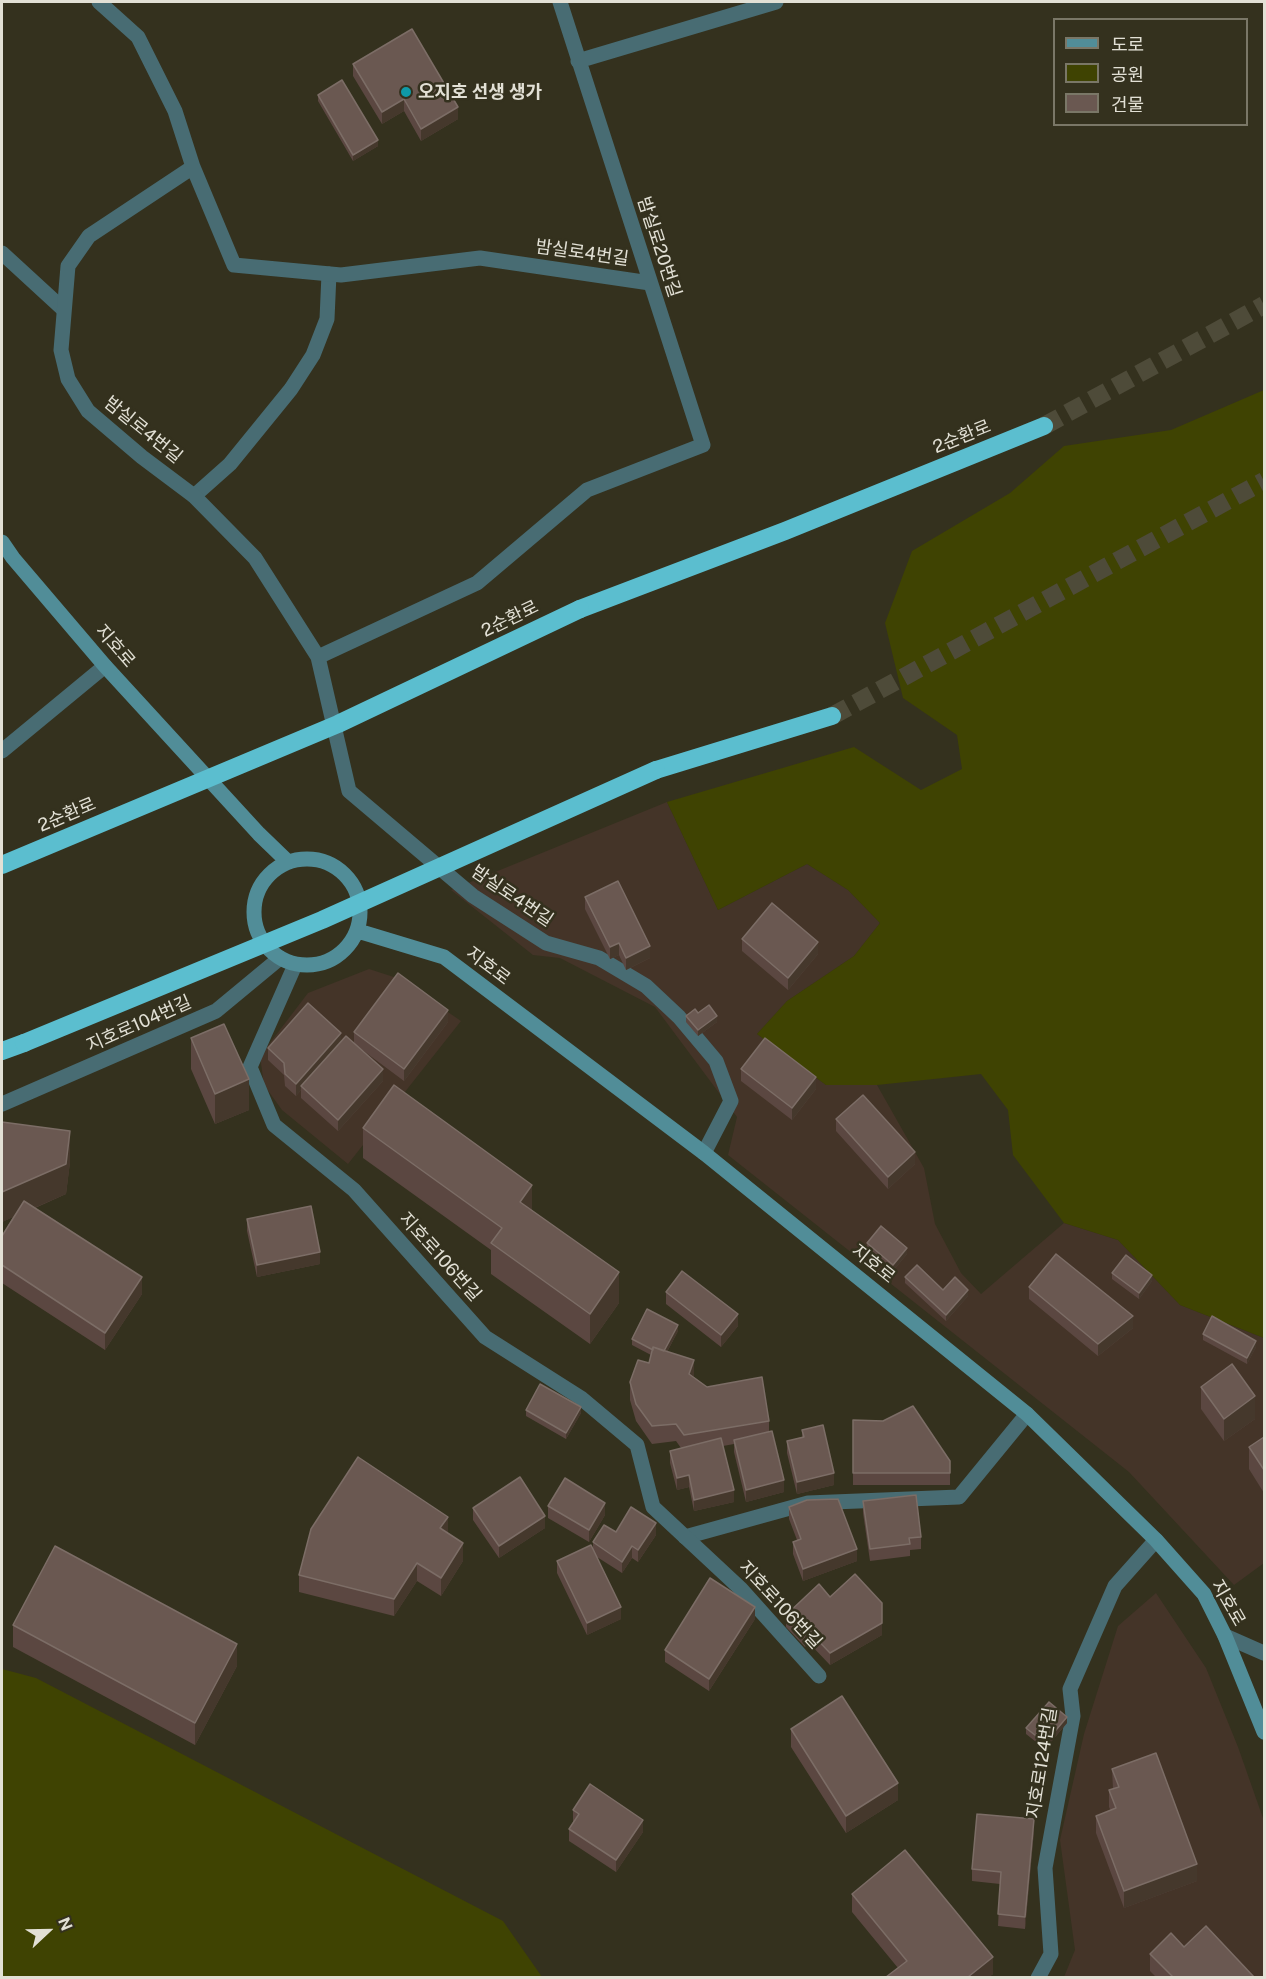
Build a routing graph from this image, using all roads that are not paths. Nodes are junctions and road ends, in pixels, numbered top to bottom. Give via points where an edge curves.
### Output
1 (99, 2) edge
2 (560, 2) edge
3 (776, 2) edge
4 (578, 61) junction
5 (194, 167) junction
6 (2, 253) edge
7 (329, 274) junction
8 (650, 283) junction
9 (63, 309) junction
10 (1044, 426) tunnel mouth
11 (194, 496) junction
12 (2, 542) edge
13 (7, 558) edge
14 (318, 657) junction
15 (105, 666) junction
16 (832, 716) tunnel mouth
17 (2, 751) edge
18 (288, 862) junction
19 (2, 865) edge
20 (358, 932) junction
21 (280, 958) junction
22 (295, 964) junction
23 (2, 1051) edge
24 (2, 1104) edge
25 (704, 1153) junction
26 (1027, 1414) junction
27 (685, 1537) junction
28 (1156, 1540) junction
29 (1225, 1636) junction
30 (1264, 1653) edge
31 (819, 1676) dead end
32 (1264, 1732) edge
33 (1038, 1977) edge

1 - 5 street, 밤실로4번길 via 138,37 175,111
2 - 4 street, 밤실로20번길
3 - 4 street
4 - 8 street, 밤실로20번길
5 - 7 street, 밤실로4번길 via 234,265
5 - 9 street, 밤실로4번길 via 89,236 68,266
6 - 9 street
7 - 8 street, 밤실로4번길 via 480,258
7 - 11 street via 327,319 313,355 291,389 230,464
8 - 14 street, 밤실로20번길 via 703,445 587,490 477,583
9 - 11 street, 밤실로4번길 via 61,350 68,378 88,411
10 - 19 highway, 2순환로, bridge via 580,609 338,724
11 - 14 street, 밤실로4번길 via 255,558
12 - 13 main road, 지호로
13 - 15 main road, 지호로
14 - 25 street, 밤실로4번길 via 349,792 473,896 546,944 599,958 646,986 716,1061 731,1101
15 - 17 street
15 - 18 main road, 지호로
16 - 23 highway, bridge via 656,770 322,920
18 - 20 main road via 323,861 351,881 361,914
18 - 21 main road via 273,871 255,900 258,933
20 - 22 main road via 335,958 319,965
20 - 25 main road, 지호로 via 444,957
21 - 22 main road
21 - 24 street, 지호로104번길 via 216,1011
22 - 27 street, 지호로106번길 via 250,1067 274,1125 354,1190 485,1337 582,1398 637,1445 653,1507
25 - 26 main road, 지호로
26 - 27 street via 958,1497 808,1503
26 - 28 main road, 지호로
27 - 31 street, 지호로106번길 via 741,1589
28 - 29 main road, 지호로 via 1204,1594
28 - 33 street, 지호로124번길 via 1115,1586 1070,1689 1073,1716 1045,1868 1051,1954
29 - 30 street
29 - 32 main road, 지호로

